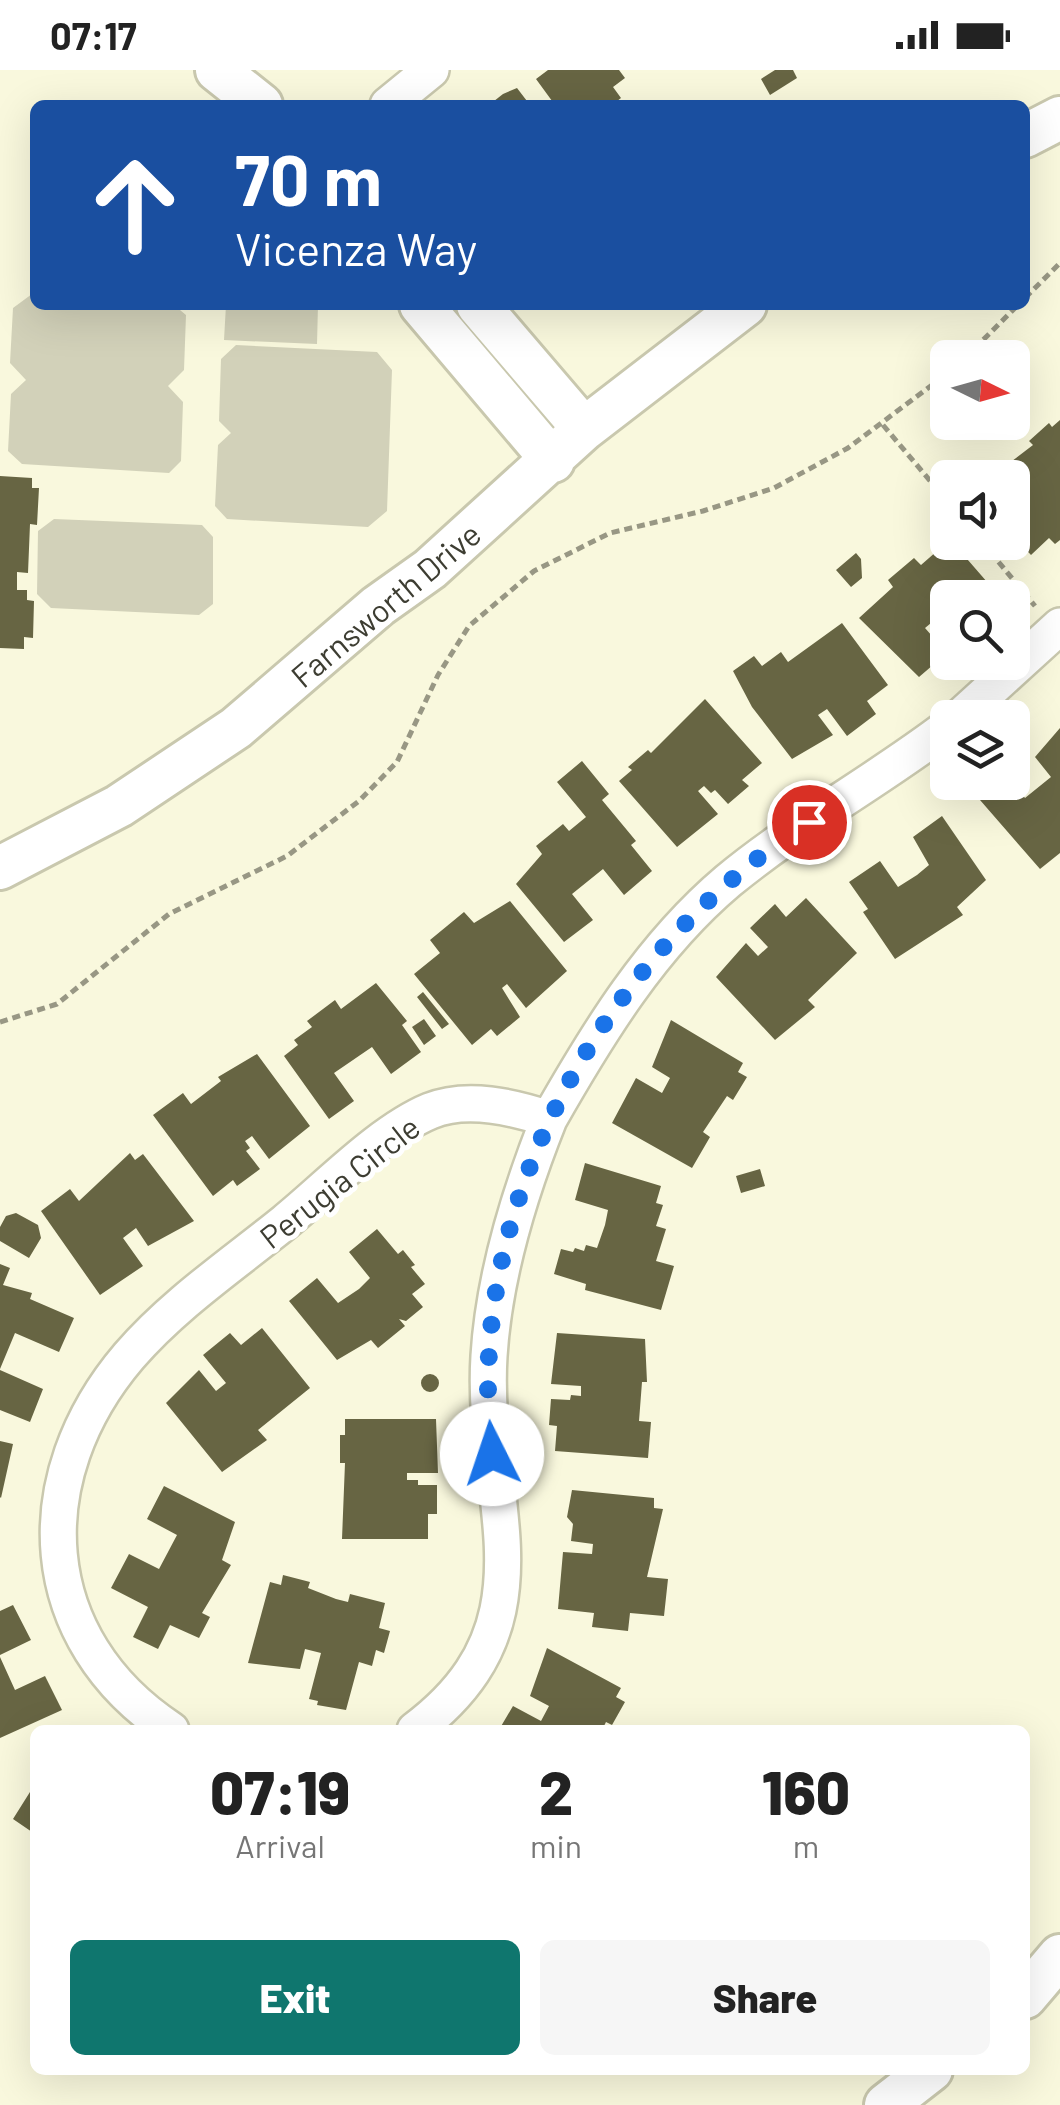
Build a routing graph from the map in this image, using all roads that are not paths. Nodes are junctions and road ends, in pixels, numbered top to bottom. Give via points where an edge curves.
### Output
1 (217, 70) edge
2 (431, 70) edge
3 (255, 100) edge
4 (394, 100) edge
5 (1060, 118) edge
6 (1030, 133) edge
7 (425, 310) edge
8 (482, 310) edge
9 (739, 310) edge
10 (584, 429) junction
11 (553, 461) junction
12 (1048, 616) edge
13 (975, 700) edge
14 (930, 739) edge
15 (0, 868) edge
16 (549, 1119) junction
17 (164, 1725) edge
18 (421, 1725) edge
19 (1060, 1956) edge
20 (1030, 1991) edge
21 (925, 2075) edge
22 (886, 2105) edge

1 - 3 street
2 - 4 street
5 - 6 street
7 - 11 street
8 - 10 street
9 - 10 street, Farnsworth Drive
10 - 11 street, Farnsworth Drive
11 - 15 street, Farnsworth Drive via 236,728 119,806
12 - 13 street
14 - 16 street via 783,839 692,916 626,993
16 - 17 street, Perugia Circle via 510,1108 454,1105 408,1124 184,1304 101,1394 62,1482 58,1538 64,1586 104,1672
16 - 18 street via 518,1204 490,1341 502,1602 472,1672
19 - 20 street
21 - 22 street

